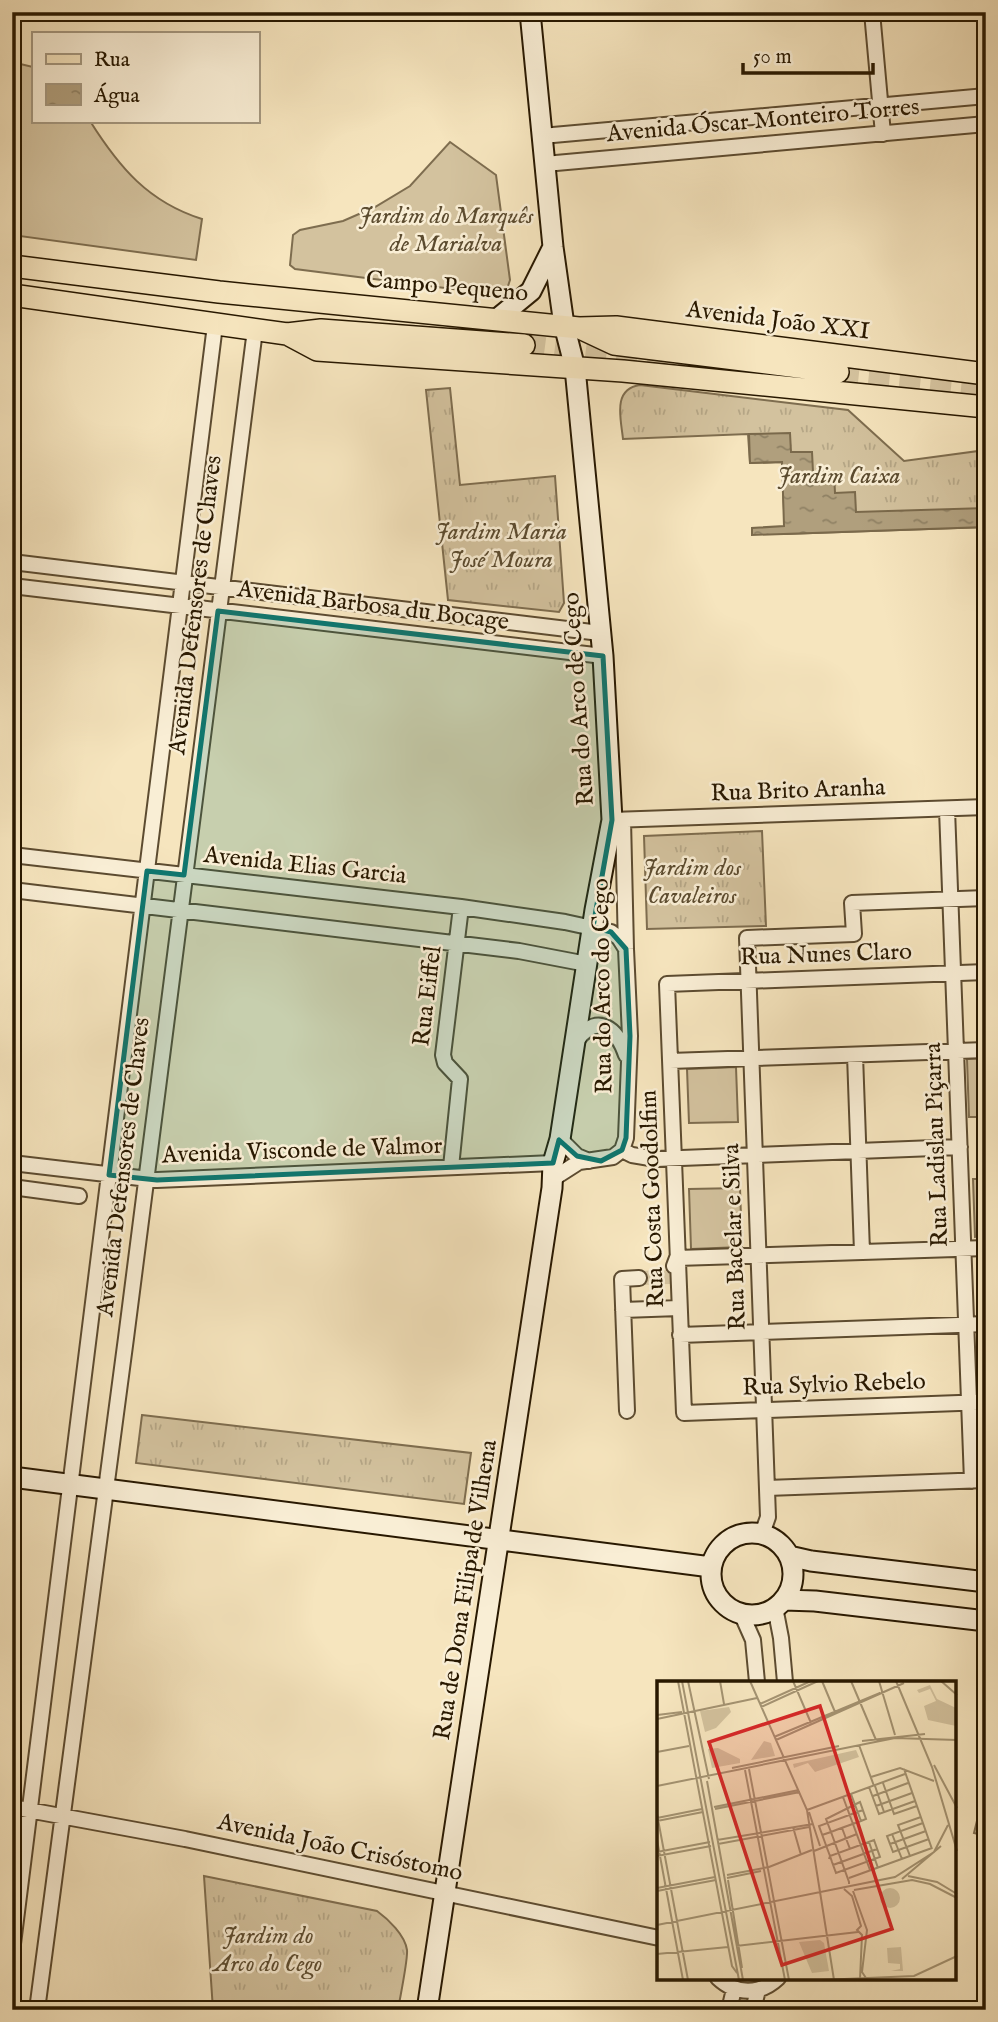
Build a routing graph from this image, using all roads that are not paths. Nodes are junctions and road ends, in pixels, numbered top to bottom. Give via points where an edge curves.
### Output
1 (530, 12) edge
2 (872, 12) edge
3 (986, 96) edge
4 (880, 104) junction
5 (986, 124) edge
6 (883, 134) junction
7 (542, 136) junction
8 (545, 164) junction
9 (553, 247) junction
10 (12, 266) edge
11 (219, 292) junction
12 (12, 295) edge
13 (259, 296) junction
14 (497, 319) junction
15 (215, 325) junction
16 (571, 326) junction
17 (254, 330) junction
18 (287, 334) junction
19 (524, 345) tunnel mouth
20 (575, 368) junction
21 (838, 372) tunnel mouth
22 (986, 374) edge
23 (986, 407) edge
24 (12, 562) edge
25 (184, 583) junction
26 (12, 586) edge
27 (221, 587) junction
28 (181, 606) junction
29 (218, 611) junction
30 (600, 633) junction
31 (603, 656) junction
32 (986, 807) edge
33 (947, 808) junction
34 (618, 820) junction
35 (12, 855) edge
36 (147, 871) junction
37 (184, 875) junction
38 (12, 890) edge
39 (986, 898) edge
40 (950, 900) junction
41 (461, 906) junction
42 (143, 907) junction
43 (179, 911) junction
44 (593, 927) junction
45 (457, 944) junction
46 (626, 950) junction
47 (587, 964) junction
48 (986, 972) edge
49 (953, 974) junction
50 (748, 981) junction
51 (667, 984) joint
52 (577, 1040) junction
53 (986, 1050) edge
54 (956, 1051) junction
55 (855, 1055) junction
56 (751, 1058) junction
57 (628, 1060) junction
58 (670, 1061) junction
59 (560, 1139) junction
60 (960, 1147) junction
61 (622, 1150) junction
62 (859, 1151) junction
63 (755, 1156) junction
64 (674, 1158) junction
65 (589, 1161) junction
66 (12, 1163) edge
67 (451, 1167) junction
68 (553, 1170) junction
69 (109, 1175) junction
70 (145, 1179) junction
71 (12, 1187) edge
72 (79, 1196) dead end
73 (964, 1248) junction
74 (986, 1248) edge
75 (862, 1252) junction
76 (759, 1256) junction
77 (677, 1258) junction
78 (670, 1277) dead end
79 (639, 1278) dead end
80 (679, 1308) junction
81 (623, 1310) junction
82 (986, 1324) edge
83 (966, 1325) junction
84 (762, 1332) junction
85 (680, 1335) junction
86 (986, 1402) edge
87 (970, 1403) junction
88 (764, 1410) junction
89 (627, 1411) dead end
90 (684, 1413) joint
91 (12, 1477) edge
92 (979, 1480) edge
93 (70, 1485) junction
94 (767, 1488) junction
95 (111, 1490) junction
96 (762, 1534) junction
97 (498, 1540) junction
98 (789, 1556) junction
99 (711, 1567) junction
100 (986, 1582) edge
101 (779, 1603) junction
102 (741, 1613) junction
103 (986, 1621) edge
104 (757, 1681) edge
105 (785, 1681) edge
106 (12, 1807) edge
107 (30, 1811) junction
108 (63, 1817) junction
109 (445, 1893) junction
110 (657, 1938) edge
111 (12, 1952) edge
112 (721, 1980) edge
113 (776, 1980) edge
114 (734, 1989) junction
115 (758, 1990) junction
116 (37, 2010) edge
117 (428, 2010) edge
118 (729, 2010) edge
119 (752, 2010) edge

1 - 7 street, Campo Pequeno
2 - 4 street
3 - 4 street, Avenida Óscar Monteiro Torres
4 - 6 street
4 - 7 street, Avenida Óscar Monteiro Torres
5 - 6 street, Avenida Óscar Monteiro Torres
6 - 8 street, Avenida Óscar Monteiro Torres
7 - 8 street, Campo Pequeno
8 - 9 street, Campo Pequeno
9 - 14 street via 531,291
9 - 16 street, Campo Pequeno
10 - 11 main road, Campo Pequeno
11 - 13 main road, Campo Pequeno
11 - 15 main road
12 - 15 main road
13 - 14 main road, Campo Pequeno
13 - 17 main road
14 - 16 main road, Campo Pequeno
15 - 17 main road
15 - 25 street, Avenida Defensores de Chaves
16 - 20 street, Rua do Arco de Cego
16 - 21 main road via 614,344
16 - 22 main road, Avenida João XXI via 616,327
17 - 18 main road
17 - 27 street, Avenida Defensores de Chaves
18 - 19 main road via 321,330
18 - 20 main road via 317,350
20 - 23 main road
20 - 30 street, Rua do Arco de Cego
24 - 25 street, Avenida Barbosa du Bocage
25 - 27 street, Avenida Barbosa du Bocage
25 - 28 street, Avenida Defensores de Chaves
26 - 28 street, Avenida Barbosa du Bocage
27 - 29 street, Avenida Defensores de Chaves
27 - 30 street, Avenida Barbosa du Bocage
28 - 29 street, Avenida Barbosa du Bocage
28 - 36 street, Avenida Defensores de Chaves
29 - 31 street, Avenida Barbosa du Bocage
29 - 37 street, Avenida Defensores de Chaves
30 - 31 street, Rua do Arco de Cego
31 - 34 street, Rua do Arco de Cego
32 - 33 street, Rua Brito Aranha
33 - 34 street, Rua Brito Aranha
33 - 40 street, Rua Ladislau Piçarra
34 - 44 street
34 - 46 street, Rua do Arco do Cego
35 - 36 street, Avenida Elias Garcia
36 - 37 street, Avenida Elias Garcia
36 - 42 street, Avenida Defensores de Chaves
37 - 41 street, Avenida Elias Garcia
37 - 43 street, Avenida Defensores de Chaves
38 - 42 street
39 - 40 street
40 - 49 street, Rua Ladislau Piçarra
40 - 50 street, Rua Bacelar e Silva via 852,903 854,934 747,938
41 - 44 street, Avenida Elias Garcia
41 - 45 street, Rua Eiffel
42 - 43 street
42 - 69 street, Avenida Defensores de Chaves
43 - 45 street
43 - 70 street, Avenida Defensores de Chaves
44 - 46 street, Avenida Elias Garcia via 620,937
44 - 47 street
45 - 47 street
45 - 67 street, Rua Eiffel via 443,1055 460,1079
46 - 57 street, Rua do Arco do Cego
47 - 52 street
48 - 49 street, Rua Nunes Claro
49 - 50 street, Rua Nunes Claro
49 - 54 street, Rua Ladislau Piçarra
50 - 51 street, Rua Nunes Claro
50 - 56 street, Rua Bacelar e Silva
51 - 58 street, Rua Costa Goodolfim
52 - 57 street via 589,1027 600,1025 621,1040
52 - 59 street
53 - 54 street
54 - 55 street
54 - 60 street, Rua Ladislau Piçarra
55 - 56 street
55 - 62 street
56 - 58 street
56 - 63 street, Rua Bacelar e Silva
57 - 61 street, Rua do Arco do Cego
58 - 64 street, Rua Costa Goodolfim
59 - 65 street
59 - 68 street, Rua de Dona Filipa de Vilhena
60 - 62 street
60 - 73 street, Rua Ladislau Piçarra
61 - 64 street via 642,1158
61 - 65 street via 613,1157
62 - 63 street
62 - 75 street
63 - 64 street
63 - 76 street, Rua Bacelar e Silva
64 - 77 street, Rua Costa Goodolfim
65 - 68 street
66 - 69 street, Avenida Visconde de Valmor
67 - 68 street, Avenida Visconde de Valmor
67 - 70 street, Avenida Visconde de Valmor
68 - 97 street, Rua de Dona Filipa de Vilhena
69 - 70 street, Avenida Visconde de Valmor
69 - 93 street, Avenida Defensores de Chaves
70 - 95 street, Avenida Defensores de Chaves
71 - 72 street
73 - 74 street
73 - 75 street
73 - 83 street, Rua Ladislau Piçarra
75 - 76 street
76 - 77 street
76 - 84 street, Rua Bacelar e Silva
77 - 78 street
77 - 80 street, Rua Costa Goodolfim
79 - 81 street via 622,1279
80 - 81 street
80 - 85 street, Rua Costa Goodolfim
81 - 89 street
82 - 83 street
83 - 84 street
83 - 87 street, Rua Ladislau Piçarra
84 - 85 street
84 - 88 street, Rua Bacelar e Silva
85 - 90 street, Rua Costa Goodolfim
86 - 87 street, Rua Sylvio Rebelo
87 - 88 street, Rua Sylvio Rebelo
87 - 92 street, Rua Ladislau Piçarra
88 - 90 street, Rua Sylvio Rebelo
88 - 94 street, Rua Bacelar e Silva
91 - 93 street
92 - 94 street
93 - 95 street
93 - 107 street, Avenida Defensores de Chaves
94 - 96 street, Rua Bacelar e Silva via 768,1517
95 - 97 street
95 - 108 street, Avenida Defensores de Chaves
96 - 98 street via 773,1538
96 - 99 street via 739,1534 729,1540 720,1547
97 - 99 street
97 - 109 street, Rua de Dona Filipa de Vilhena
98 - 100 street
98 - 101 street via 793,1578
99 - 102 street via 711,1580 721,1601
101 - 102 street via 764,1613
101 - 103 street via 815,1601
101 - 105 street
102 - 104 street via 753,1640
106 - 107 street, Avenida João Crisóstomo
107 - 108 street, Avenida João Crisóstomo
107 - 111 street, Avenida Defensores de Chaves
108 - 109 street, Avenida João Crisóstomo
108 - 116 street, Avenida Defensores de Chaves
109 - 110 street, Avenida João Crisóstomo
109 - 117 street, Rua de Dona Filipa de Vilhena
112 - 114 street
113 - 115 street
114 - 115 street
114 - 118 street
115 - 119 street

